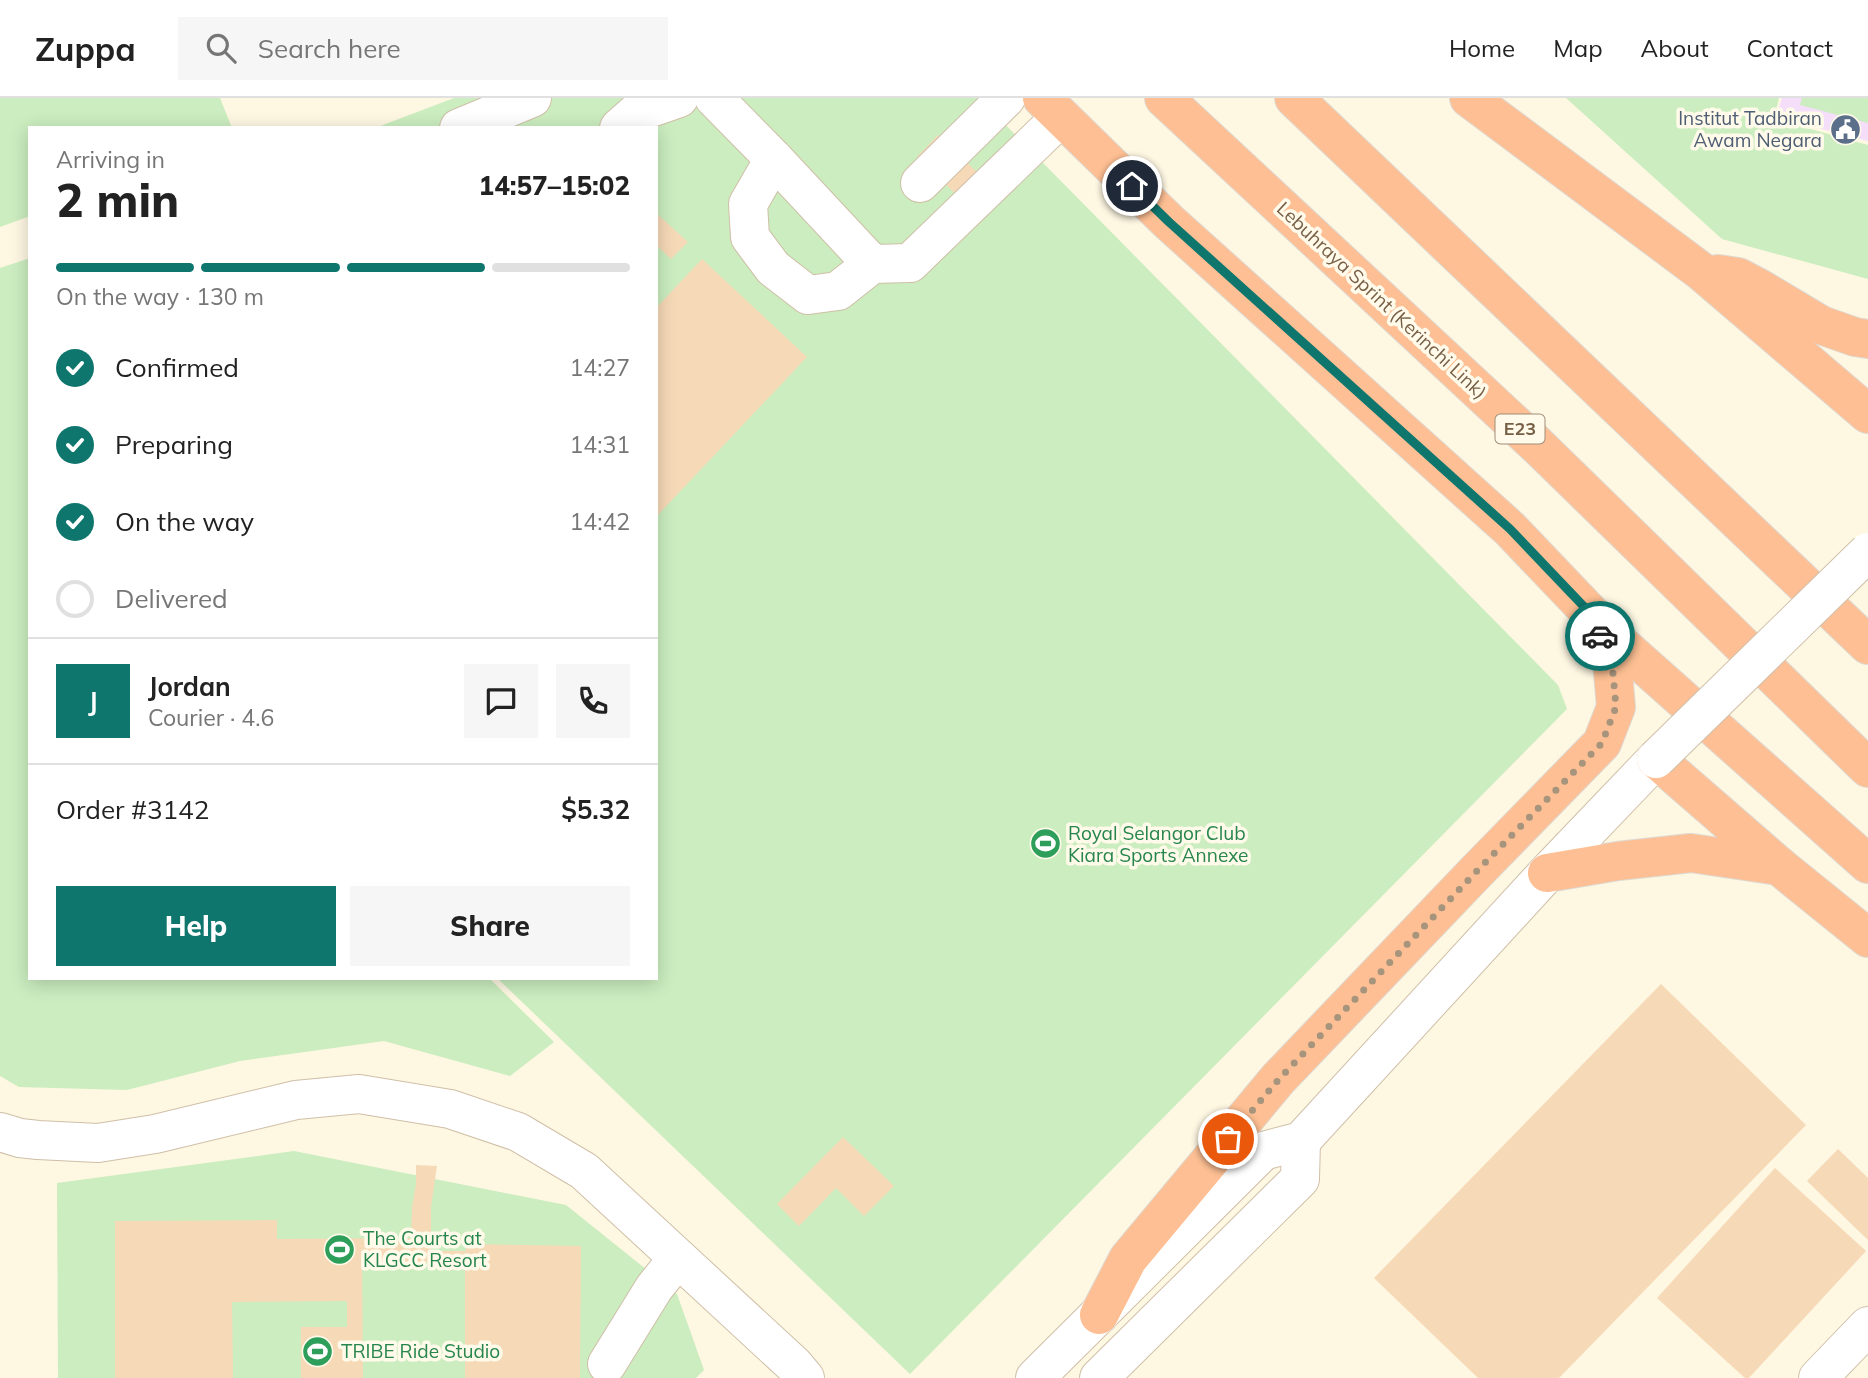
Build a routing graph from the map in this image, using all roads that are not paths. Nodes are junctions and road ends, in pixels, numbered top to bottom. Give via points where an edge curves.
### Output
1 (532, 98) edge
2 (679, 98) edge
3 (714, 98) edge
4 (1006, 98) edge
5 (1164, 98) edge
6 (1294, 98) edge
7 (1469, 98) edge
8 (1052, 107) edge
9 (464, 126) edge
10 (621, 126) edge
11 (774, 159) junction
12 (920, 183) dead end
13 (872, 264) junction
14 (1702, 272) junction
15 (1868, 339) edge
16 (1868, 414) edge
17 (1868, 552) edge
18 (1591, 614) junction
19 (1868, 645) edge
20 (1656, 759) junction
21 (1868, 768) edge
22 (1868, 864) edge
23 (1779, 866) junction
24 (1547, 873) junction
25 (1868, 938) edge
26 (10, 1135) edge
27 (1301, 1140) junction
28 (678, 1258) junction
29 (1099, 1315) junction
30 (1868, 1326) edge
31 (607, 1364) dead end
32 (805, 1378) edge
33 (1035, 1378) edge
34 (1099, 1378) edge
35 (1818, 1378) edge

1 - 9 street
2 - 10 street via 636,113
3 - 11 street
4 - 12 street
5 - 21 highway, Lebuhraya Sprint (Kerinchi Link) / E23 via 1536,445
6 - 19 highway
7 - 14 highway
8 - 13 street via 911,263
8 - 18 highway via 1169,222 1510,529
11 - 13 street
11 - 13 street via 748,204 750,237 773,268 808,295 838,291
14 - 15 highway via 1738,276 1821,326
14 - 16 highway
17 - 20 street, bridge
18 - 22 highway
18 - 29 highway via 1612,662 1616,707 1602,743 1279,1079 1128,1259
20 - 23 highway
20 - 24 street
23 - 24 highway via 1691,853
23 - 25 highway
24 - 27 street
26 - 28 street via 98,1143 296,1100 359,1094 450,1109 518,1132 584,1171
27 - 29 street via 1264,1150
27 - 34 street via 1300,1180
28 - 31 street
28 - 32 street
29 - 33 street
30 - 35 street

